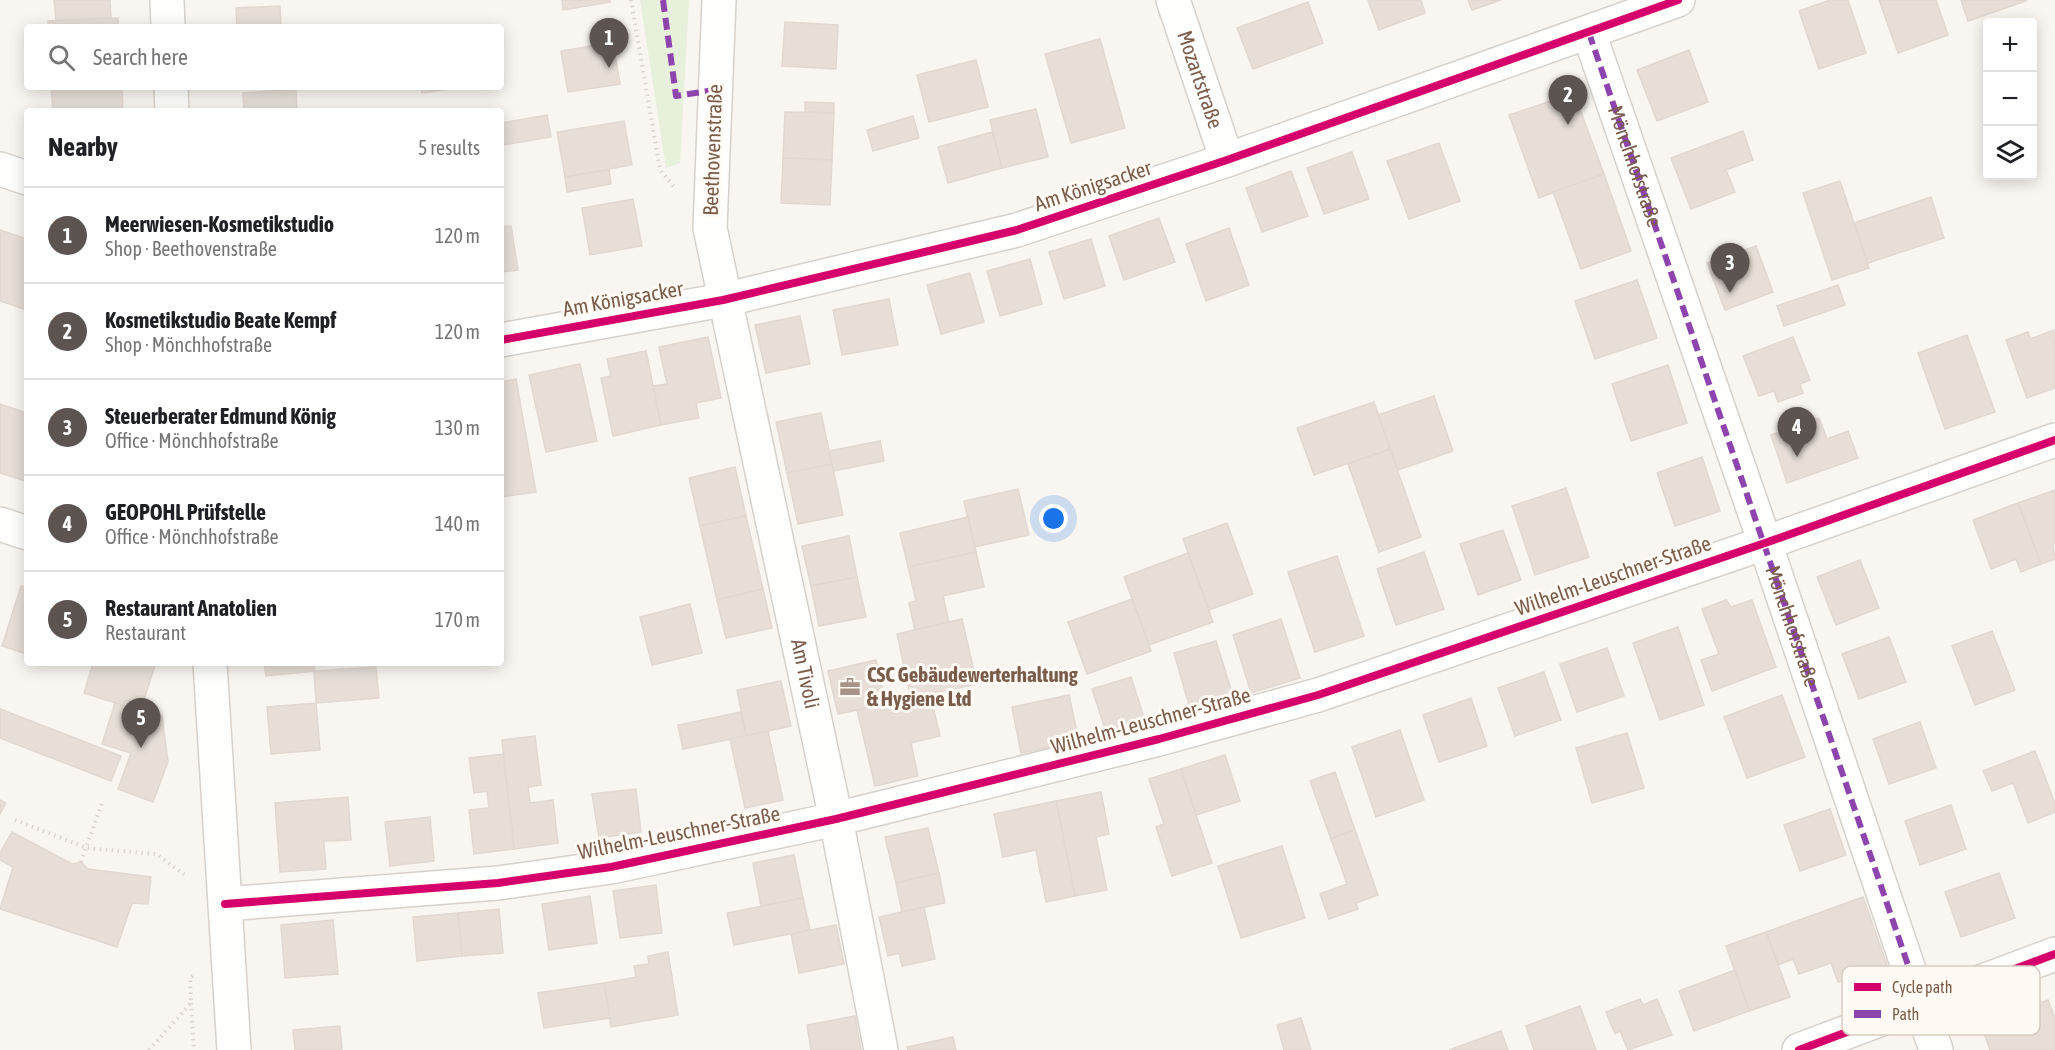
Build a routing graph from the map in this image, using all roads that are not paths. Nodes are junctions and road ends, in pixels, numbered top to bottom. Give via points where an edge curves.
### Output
1 (167, 0) edge
2 (719, 0) edge
3 (1173, 0) edge
4 (1678, 0) edge
5 (168, 24) edge
6 (1588, 33) junction
7 (171, 90) edge
8 (172, 108) edge
9 (1227, 160) junction
10 (0, 169) edge
11 (24, 177) edge
12 (723, 300) junction
13 (504, 339) edge
14 (2055, 440) edge
15 (0, 525) edge
16 (24, 532) edge
17 (1765, 543) junction
18 (210, 666) edge
19 (836, 819) junction
20 (225, 904) junction
21 (2055, 954) edge
22 (1908, 966) edge
23 (2022, 966) edge
24 (1842, 1033) edge
25 (1931, 1035) edge
26 (234, 1050) edge
27 (881, 1050) edge
28 (1799, 1050) edge
29 (1936, 1050) edge

1 - 5 street
2 - 12 street, Beethovenstraße via 710,228
3 - 9 street, Mozartstraße
4 - 6 street, Am Königsacker
6 - 9 street, Am Königsacker
6 - 17 street, Mönchhofstraße
7 - 8 street
9 - 12 street, Am Königsacker via 1017,230
10 - 11 street
12 - 13 street, Am Königsacker
12 - 19 street, Am Tivoli
14 - 17 street, Wilhelm-Leuschner-Straße
15 - 16 street
17 - 19 street, Wilhelm-Leuschner-Straße via 1318,695
17 - 22 street, Mönchhofstraße
18 - 20 street
19 - 20 street, Wilhelm-Leuschner-Straße via 611,867 555,875
19 - 27 street, Am Tivoli
20 - 26 street
21 - 23 street
24 - 28 street
25 - 29 street, Mönchhofstraße

